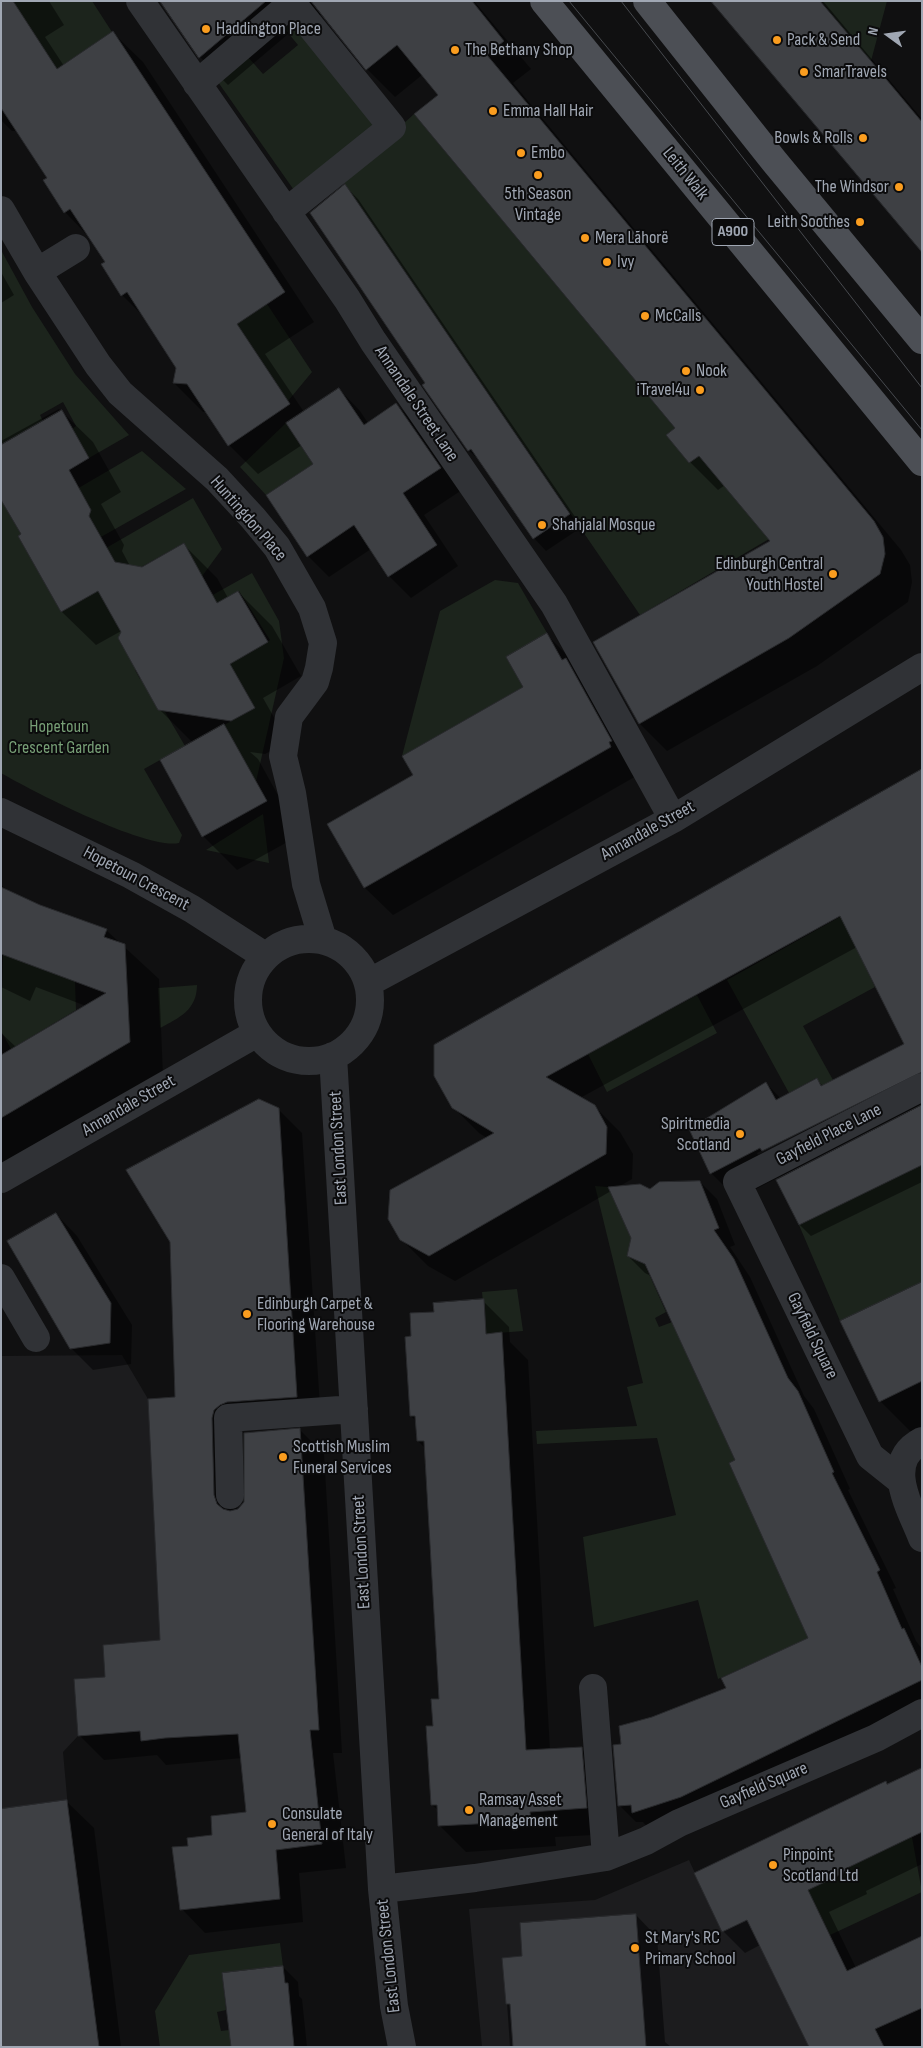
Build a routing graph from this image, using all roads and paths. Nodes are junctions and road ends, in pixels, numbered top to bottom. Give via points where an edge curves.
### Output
1 (140, 1) edge
2 (544, 1) edge
3 (647, 1) edge
4 (197, 84) junction
5 (1, 210) edge
6 (286, 212) junction
7 (76, 248) dead end
8 (37, 272) junction
9 (922, 340) edge
10 (922, 462) edge
11 (922, 667) edge
12 (1, 812) edge
13 (673, 819) junction
14 (323, 940) junction
15 (265, 956) junction
16 (368, 983) junction
17 (256, 1033) junction
18 (333, 1056) junction
19 (922, 1088) edge
20 (1, 1179) edge
21 (737, 1182) joint
22 (1, 1278) edge
23 (36, 1338) dead end
24 (354, 1409) junction
25 (922, 1441) edge
26 (900, 1480) junction
27 (230, 1495) dead end
28 (922, 1538) edge
29 (593, 1688) dead end
30 (922, 1713) edge
31 (606, 1857) junction
32 (382, 1888) junction
33 (402, 2047) edge

1 - 4 street, Annandale Street Lane
2 - 10 main road, Leith Walk / A900
3 - 9 main road
4 - 6 street, Annandale Street Lane
4 - 6 street via 292,3 392,128
5 - 8 street, Huntingdon Place
6 - 13 street, Annandale Street Lane via 554,604
7 - 8 street
8 - 14 street, Huntingdon Place via 120,394 217,479 252,518 278,547 312,608 324,643 314,682 289,718 283,756 306,884
11 - 13 street, Annandale Street
12 - 15 street, Hopetoun Crescent via 131,875
13 - 16 street, Annandale Street
14 - 15 street via 297,939 282,944
14 - 16 street via 348,953 362,969
15 - 17 street via 255,970 248,993 247,1004
16 - 18 street via 370,1008 364,1026 352,1044
17 - 18 street via 276,1052 294,1059 320,1060
17 - 20 street, Annandale Street
18 - 24 street, East London Street
19 - 21 street, Gayfield Place Lane
21 - 26 street, Gayfield Square via 870,1456
22 - 23 street
24 - 27 street via 228,1418
24 - 32 street, East London Street
25 - 26 street via 911,1447 902,1461
26 - 28 street
29 - 31 street
30 - 31 street, Gayfield Square via 876,1738
31 - 32 street, Gayfield Square via 474,1878
32 - 33 street, East London Street via 391,1987

